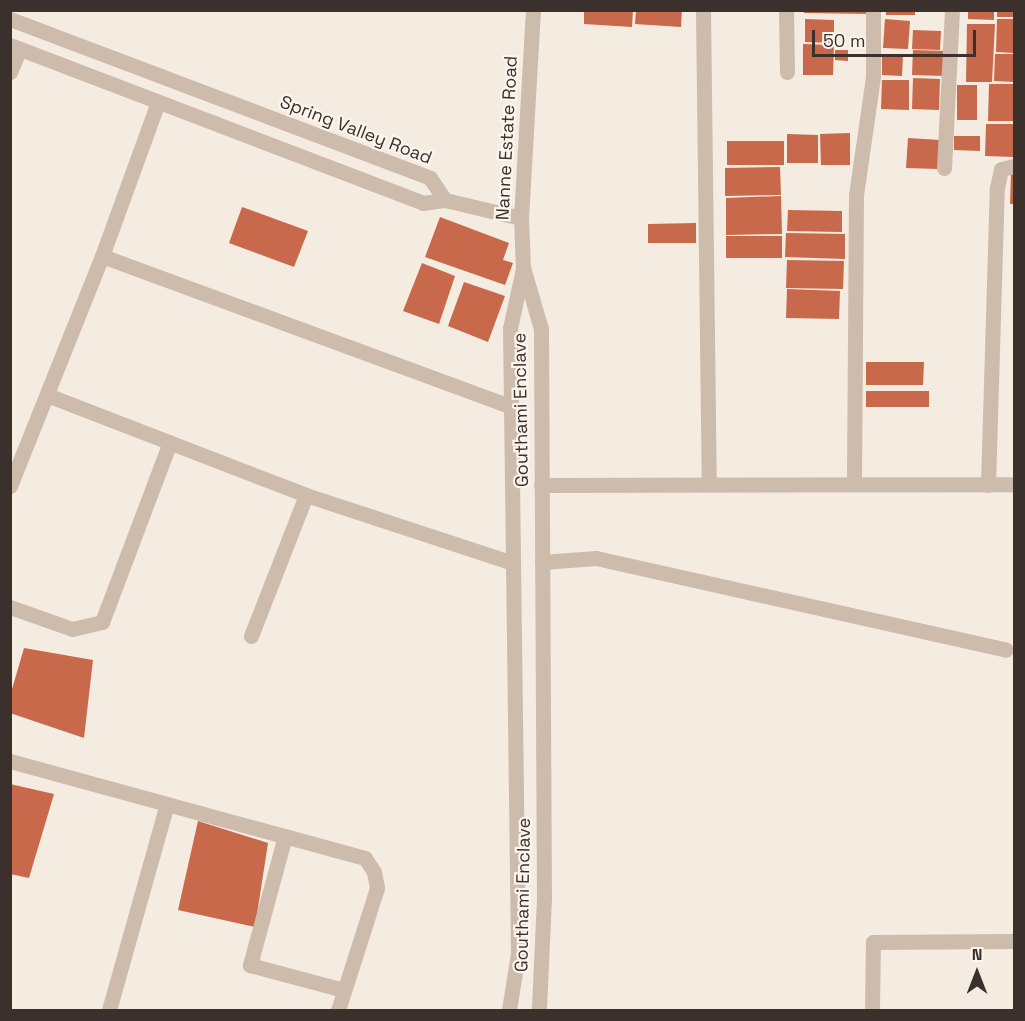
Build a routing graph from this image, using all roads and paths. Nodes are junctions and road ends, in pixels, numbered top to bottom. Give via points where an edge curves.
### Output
1 (533, 10) edge
2 (703, 10) edge
3 (786, 10) edge
4 (873, 10) edge
5 (952, 10) edge
6 (10, 19) edge
7 (15, 47) edge
8 (10, 72) edge
9 (787, 72) dead end
10 (158, 102) junction
11 (1014, 166) edge
12 (944, 168) dead end
13 (446, 200) junction
14 (520, 218) junction
15 (102, 256) junction
16 (523, 267) junction
17 (47, 395) junction
18 (513, 407) junction
19 (170, 442) junction
20 (854, 481) junction
21 (541, 484) junction
22 (709, 484) junction
23 (988, 484) junction
24 (1014, 484) edge
25 (10, 486) edge
26 (306, 495) junction
27 (542, 562) junction
28 (513, 563) junction
29 (10, 607) edge
30 (251, 636) dead end
31 (1006, 650) dead end
32 (10, 760) edge
33 (166, 804) junction
34 (285, 836) junction
35 (1014, 941) edge
36 (343, 990) junction
37 (109, 1011) edge
38 (338, 1011) edge
39 (509, 1011) edge
40 (539, 1011) edge
41 (872, 1011) edge

1 - 14 street, Nanne Estate Road
2 - 22 street
3 - 9 street
4 - 20 street via 873,77 856,195
5 - 12 street
6 - 13 street, Spring Valley Road via 430,178
7 - 8 street
7 - 10 street
10 - 13 street via 423,203
10 - 15 street
11 - 23 street via 1001,169 997,188
13 - 14 street
14 - 16 street, Nanne Estate Road
15 - 17 street
15 - 18 street
16 - 18 street, Gouthami Enclave via 510,328
16 - 21 street, Gouthami Enclave via 541,329
17 - 19 street
17 - 25 street
18 - 28 street, Gouthami Enclave
19 - 26 street
19 - 29 street via 102,622 72,629
20 - 22 street
20 - 23 street
21 - 22 street
21 - 27 street, Gouthami Enclave
23 - 24 street
26 - 28 street
26 - 30 street
27 - 31 street via 596,558
27 - 40 street, Gouthami Enclave via 544,898
28 - 39 street, Gouthami Enclave via 518,953
32 - 33 street
33 - 34 street
33 - 37 street
34 - 36 street via 365,858 374,872 377,888
34 - 36 street via 250,966
35 - 41 street via 873,942
36 - 38 street

